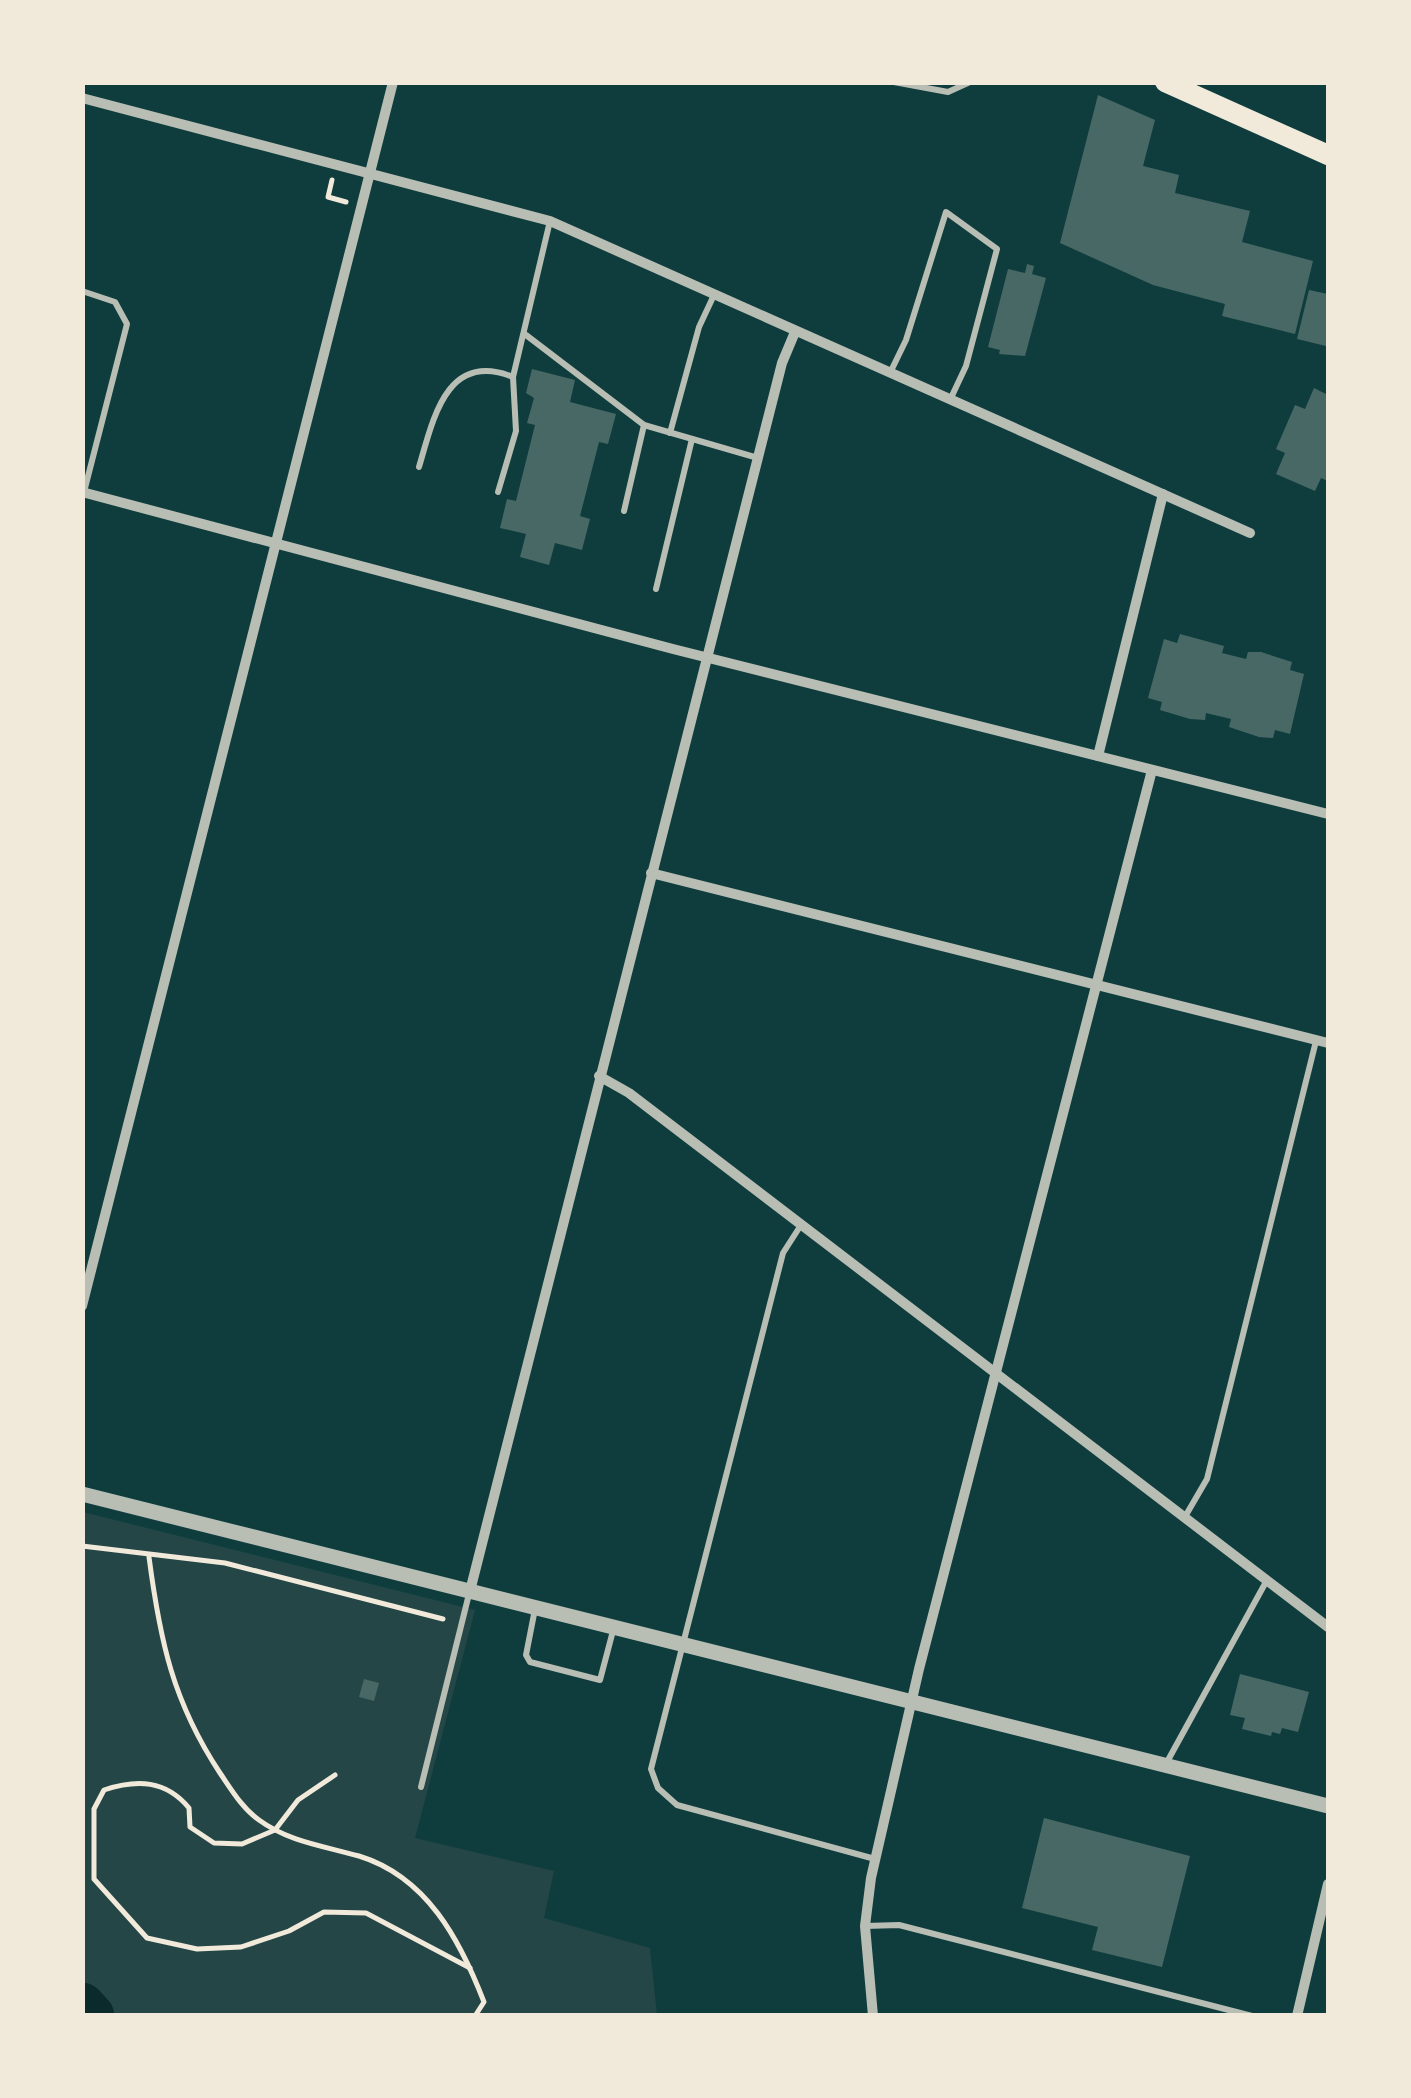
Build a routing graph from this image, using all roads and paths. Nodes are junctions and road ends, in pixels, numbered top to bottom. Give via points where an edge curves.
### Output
1 (393, 82) edge
2 (894, 82) edge
3 (970, 82) edge
4 (1165, 82) edge
5 (82, 98) edge
6 (1328, 155) edge
7 (370, 174) junction
8 (332, 180) dead end
9 (346, 202) dead end
10 (550, 221) junction
11 (82, 291) edge
12 (714, 295) junction
13 (795, 332) junction
14 (526, 335) junction
15 (890, 374) junction
16 (513, 377) junction
17 (950, 400) junction
18 (644, 425) junction
19 (670, 433) junction
20 (692, 439) junction
21 (758, 458) junction
22 (418, 467) dead end
23 (83, 492) edge
24 (498, 492) dead end
25 (1163, 494) junction
26 (624, 511) dead end
27 (1250, 533) dead end
28 (276, 544) junction
29 (656, 589) dead end
30 (706, 657) junction
31 (1098, 756) junction
32 (1152, 770) junction
33 (1328, 814) edge
34 (651, 873) junction
35 (1098, 984) junction
36 (1322, 1041) edge
37 (598, 1076) junction
38 (802, 1224) junction
39 (82, 1306) edge
40 (996, 1373) junction
41 (82, 1494) edge
42 (1186, 1516) junction
43 (82, 1546) edge
44 (149, 1557) junction
45 (1268, 1579) junction
46 (470, 1591) junction
47 (536, 1607) junction
48 (443, 1620) dead end
49 (614, 1627) junction
50 (1328, 1627) edge
51 (683, 1645) junction
52 (913, 1702) junction
53 (1166, 1764) junction
54 (335, 1775) dead end
55 (421, 1787) dead end
56 (1328, 1806) edge
57 (274, 1830) junction
58 (876, 1859) junction
59 (1328, 1884) edge
60 (865, 1926) junction
61 (470, 1968) junction
62 (475, 2016) edge
63 (872, 2016) edge
64 (1252, 2016) edge
65 (1297, 2016) edge

1 - 7 street
2 - 3 lane via 948,92
4 - 6 highway
5 - 7 street
7 - 10 street
7 - 28 street
8 - 9 path via 328,197
10 - 12 street
10 - 14 lane
11 - 23 lane via 116,302 127,324
12 - 13 street
12 - 19 lane
13 - 15 street
13 - 21 street
14 - 16 lane
14 - 18 lane
15 - 17 street
15 - 17 lane via 946,212 997,249 966,366
16 - 22 lane via 478,372 455,381 438,402
16 - 24 lane via 516,430
17 - 25 street
18 - 19 lane
18 - 26 lane
19 - 20 lane
20 - 21 lane
20 - 29 lane
21 - 30 street
23 - 28 street
25 - 27 street
25 - 31 street
28 - 30 street
28 - 39 street
30 - 31 street
30 - 34 street
31 - 32 street
32 - 33 street
32 - 35 street
34 - 35 street
34 - 37 street
35 - 36 street
35 - 40 street
36 - 42 lane via 1207,1478
37 - 38 street
37 - 46 street
38 - 40 street
38 - 51 lane via 783,1252
40 - 42 street
40 - 52 street
41 - 46 street
42 - 45 street
43 - 44 path
44 - 48 path via 225,1563
44 - 57 path via 158,1627 179,1704 236,1797
45 - 50 street
45 - 53 lane
46 - 47 street
46 - 55 lane
47 - 49 street
47 - 49 lane via 530,1662 600,1680
49 - 51 street
51 - 52 street
51 - 58 lane via 650,1769 664,1795 694,1812
52 - 53 street
52 - 58 street
53 - 56 street
54 - 57 path via 298,1800
57 - 61 path via 390,1868 446,1924
57 - 61 path via 242,1844 214,1842 190,1827 190,1808 178,1794 149,1783 117,1786 104,1790 94,1810 94,1879 147,1938 197,1949 241,1947 324,1912 366,1913
58 - 60 street
59 - 65 street
60 - 63 street
60 - 64 lane via 900,1925
61 - 62 path via 484,2002

